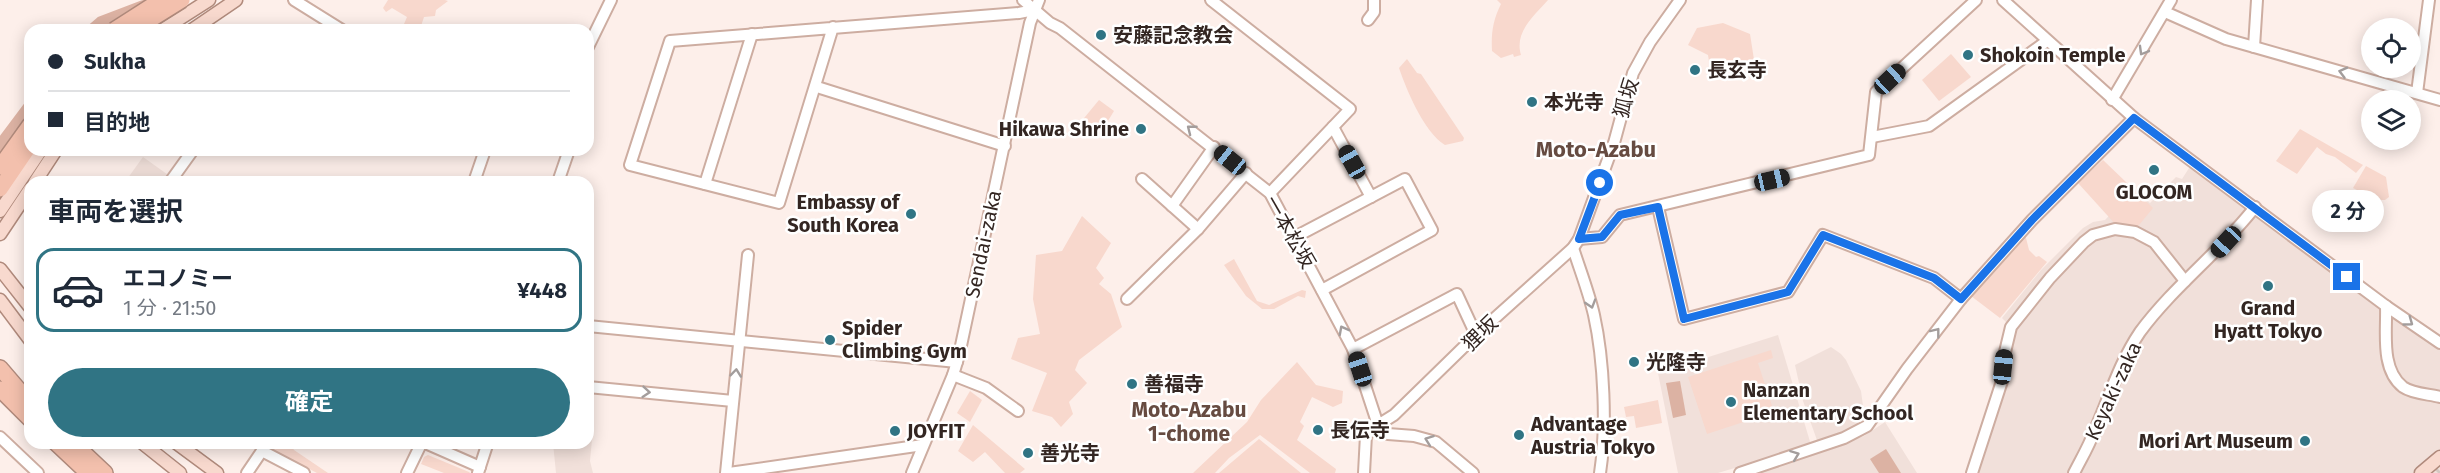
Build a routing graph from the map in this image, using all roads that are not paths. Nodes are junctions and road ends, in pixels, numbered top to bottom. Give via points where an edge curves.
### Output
1 (156, 0) edge
2 (182, 0) edge
3 (209, 0) edge
4 (236, 0) edge
5 (294, 0) edge
6 (611, 0) edge
7 (1023, 0) edge
8 (1211, 0) edge
9 (1374, 0) edge
10 (1680, 0) edge
11 (1976, 0) edge
12 (2003, 0) edge
13 (2171, 0) edge
14 (2257, 0) edge
15 (2429, 0) edge
16 (1036, 5) edge
17 (161, 7) edge
18 (2165, 12) junction
19 (1368, 20) dead end
20 (126, 24) edge
21 (144, 24) edge
22 (164, 24) edge
23 (173, 24) edge
24 (201, 24) edge
25 (333, 24) edge
26 (833, 27) junction
27 (752, 34) junction
28 (594, 35) edge
29 (2047, 41) junction
30 (2254, 47) junction
31 (817, 87) junction
32 (2406, 90) edge
33 (2417, 90) edge
34 (2421, 94) edge
35 (2112, 100) junction
36 (2440, 100) edge
37 (2134, 118) junction
38 (1333, 127) junction
39 (24, 134) edge
40 (1872, 137) junction
41 (1005, 146) junction
42 (1214, 147) junction
43 (24, 154) edge
44 (37, 156) edge
45 (52, 156) edge
46 (190, 156) edge
47 (482, 156) edge
48 (567, 156) edge
49 (0, 168) edge
50 (1246, 173) junction
51 (39, 176) edge
52 (174, 176) edge
53 (476, 176) edge
54 (560, 176) edge
55 (1142, 179) dead end
56 (705, 184) junction
57 (0, 189) edge
58 (1270, 193) junction
59 (1371, 197) junction
60 (24, 198) edge
61 (1172, 206) junction
62 (1658, 207) junction
63 (2254, 207) junction
64 (0, 211) edge
65 (1198, 229) junction
66 (0, 234) edge
67 (1295, 237) junction
68 (1576, 244) junction
69 (748, 255) dead end
70 (0, 269) edge
71 (2184, 280) junction
72 (1322, 290) junction
73 (24, 299) edge
74 (1961, 299) junction
75 (0, 300) edge
76 (1127, 300) dead end
77 (2386, 306) junction
78 (594, 327) edge
79 (24, 332) edge
80 (1476, 335) junction
81 (739, 340) junction
82 (2440, 343) edge
83 (1353, 350) junction
84 (957, 362) junction
85 (0, 368) edge
86 (953, 375) junction
87 (594, 388) edge
88 (0, 389) edge
89 (24, 396) edge
90 (2440, 397) edge
91 (733, 401) junction
92 (1372, 408) junction
93 (1018, 411) dead end
94 (24, 413) edge
95 (1378, 424) junction
96 (1366, 435) junction
97 (0, 437) edge
98 (923, 445) junction
99 (62, 449) edge
100 (79, 449) edge
101 (150, 449) edge
102 (185, 449) edge
103 (264, 449) edge
104 (268, 449) edge
105 (419, 449) edge
106 (436, 449) edge
107 (486, 449) edge
108 (2440, 457) edge
109 (2440, 462) edge
110 (479, 470) edge
111 (38, 473) edge
112 (88, 473) edge
113 (105, 473) edge
114 (180, 473) edge
115 (217, 473) edge
116 (246, 473) edge
117 (304, 473) edge
118 (407, 473) edge
119 (728, 473) edge
120 (912, 473) edge
121 (1364, 473) edge
122 (1473, 473) edge
123 (1600, 473) edge
124 (1740, 473) edge
125 (1972, 473) edge
126 (2074, 473) edge
127 (2421, 473) edge
128 (2427, 473) edge

1 - 17 street, bridge
2 - 21 highway, bridge
3 - 23 main road
4 - 24 main road
5 - 25 street
6 - 28 street
7 - 16 street, 一本松坂
8 - 38 street via 1350,109
9 - 19 street via 1374,12
10 - 68 street, 狐坂 via 1633,73 1614,143
11 - 40 street via 1876,92
12 - 29 street
13 - 18 street
14 - 30 street
15 - 33 street
16 - 26 street via 1019,13
16 - 41 street, Sendai-zaka
42 -> 16 street, 一本松坂
17 - 20 highway, bridge
17 - 22 street
18 - 30 street
18 -> 35 street
26 - 27 street
26 - 31 street
27 - 56 street
27 - 56 street via 670,41 630,165
29 - 35 street
29 - 40 street via 1929,126
32 -> 30 street
31 - 41 street
31 - 56 street via 779,203
34 - 36 street
35 - 37 street
37 - 63 street
37 - 74 street via 2032,220
38 - 58 street
38 - 59 street
39 - 49 highway
40 - 62 street via 1869,155
41 - 84 street, Sendai-zaka
42 - 50 street, 一本松坂
42 - 61 street
43 - 57 highway
44 - 64 main road
45 - 51 main road
46 - 52 street
47 - 53 street
48 - 54 street
50 - 58 street, 一本松坂
50 - 65 street
55 - 61 street
58 - 67 street, 一本松坂
59 - 67 street
59 - 72 street via 1405,179 1432,230
60 - 66 main road
61 - 65 street
62 - 68 street via 1620,215 1602,237
62 - 74 street via 1684,319 1788,292 1823,235 1934,278
63 - 71 street, Keyaki-zaka via 2214,254
63 - 77 street
65 - 76 street
67 - 72 street, 一本松坂
68 - 80 street, 狸坂
68 -> 123 street via 1599,350 1605,420
69 - 81 street
70 - 73 main road
71 - 125 street via 2154,242 2135,232 2115,229 2084,242 2049,278 2011,327 2002,381
71 - 126 street, Keyaki-zaka via 2130,348
83 -> 72 street, 一本松坂
124 -> 74 street via 1844,438 1867,426
75 - 79 main road
77 -> 82 street
77 - 90 street via 2390,371 2411,391
78 - 81 street
80 - 83 street via 1457,294
80 - 95 street, 狸坂 via 1394,415
81 - 84 street
91 -> 81 street
83 - 92 street, 一本松坂
84 - 86 street, Sendai-zaka
85 - 89 highway
86 - 93 street via 986,387
86 - 98 street, Sendai-zaka
87 -> 91 street
88 - 94 highway
91 - 119 street
92 - 95 street, 一本松坂
92 - 96 street
95 - 96 street, 狸坂
122 -> 95 street via 1436,442 1388,434
96 - 121 street
97 - 111 street
98 - 119 street
98 - 120 street, Sendai-zaka
99 - 112 highway
100 - 113 highway
101 - 114 main road
102 - 115 main road
103 - 116 street
104 - 117 street
105 - 118 street
106 - 110 street
107 - 110 street
108 - 127 main road
109 - 128 street

